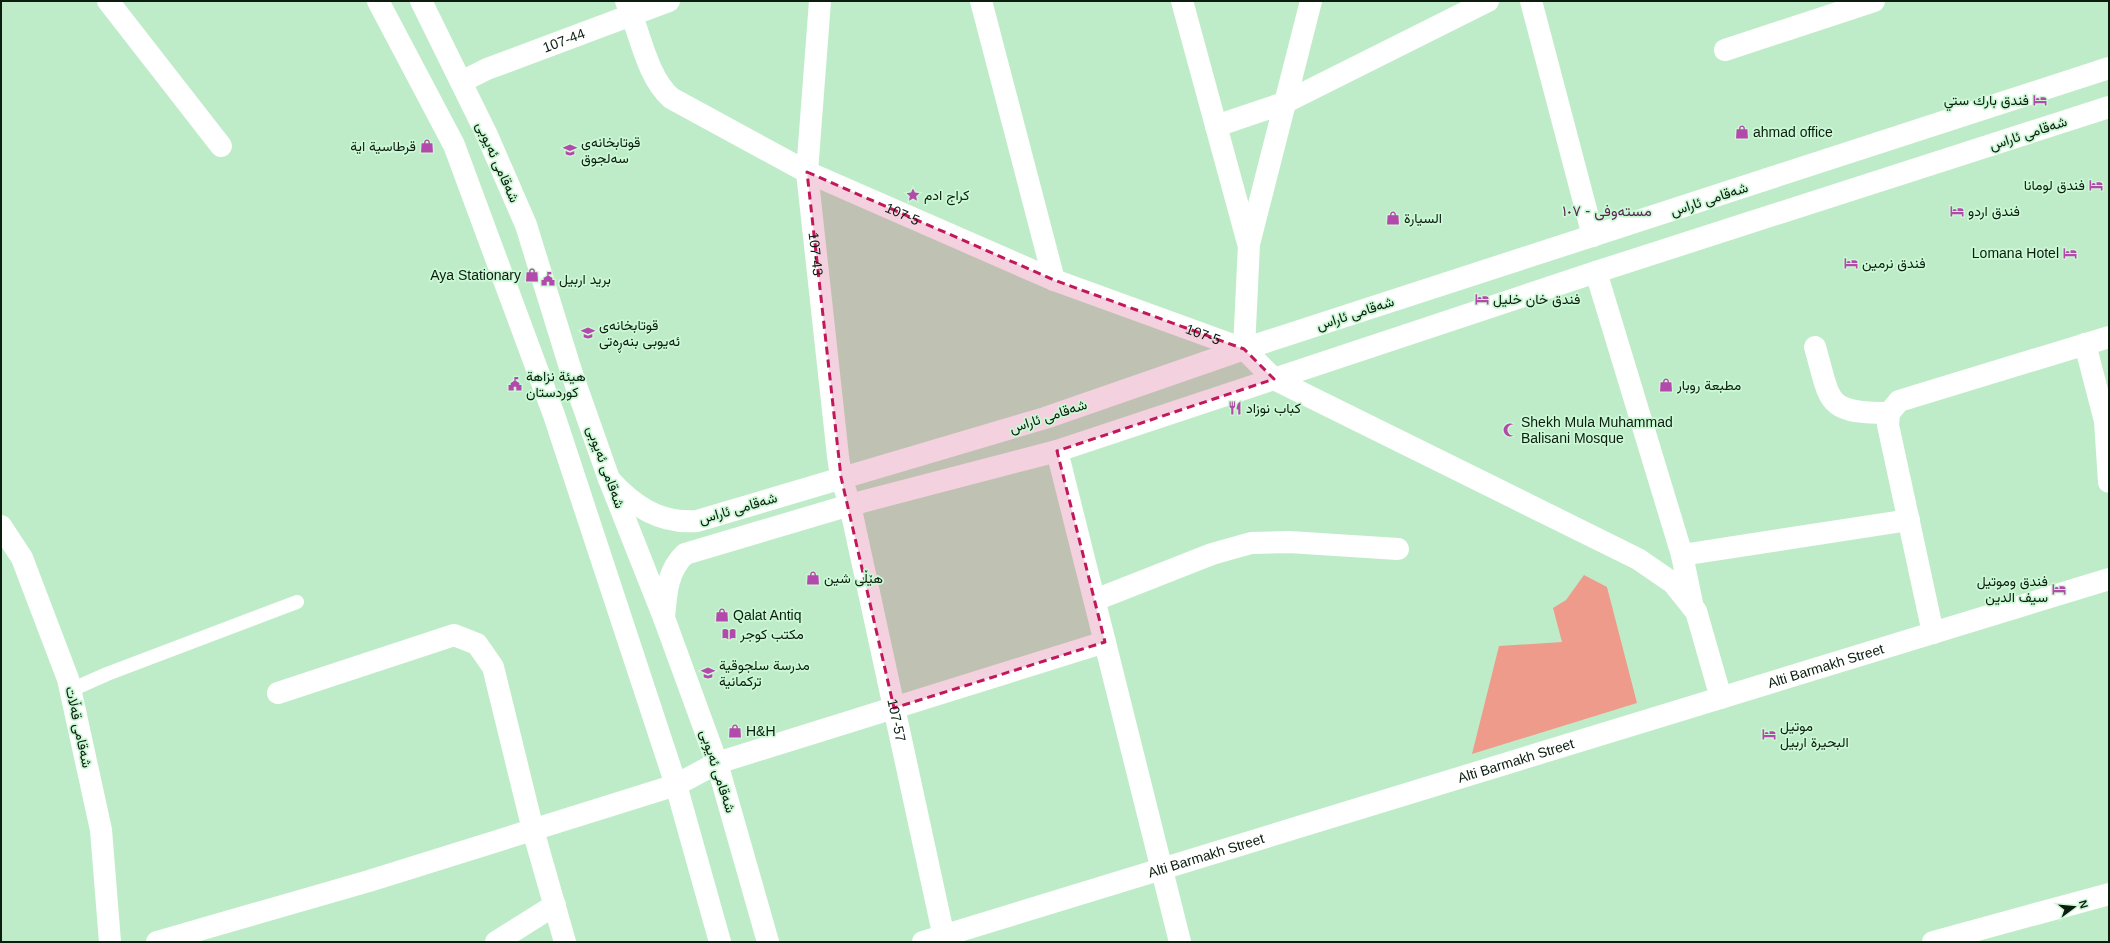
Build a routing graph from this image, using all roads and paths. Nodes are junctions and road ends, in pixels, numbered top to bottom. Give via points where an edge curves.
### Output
1 (108, 1) edge
2 (378, 1) edge
3 (421, 1) edge
4 (669, 1) edge
5 (820, 1) edge
6 (981, 1) edge
7 (1182, 1) edge
8 (1311, 1) edge
9 (1488, 1) edge
10 (1530, 1) edge
11 (1874, 1) edge
12 (629, 7) edge
13 (1725, 50) dead end
14 (2109, 68) edge
15 (461, 82) junction
16 (1284, 103) junction
17 (2109, 107) edge
18 (1216, 126) junction
19 (221, 146) dead end
20 (807, 172) junction
21 (1593, 236) junction
22 (1249, 244) junction
23 (1596, 272) junction
24 (1054, 280) junction
25 (2109, 337) edge
26 (2085, 344) junction
27 (1815, 348) dead end
28 (1244, 349) junction
29 (1274, 379) junction
30 (1889, 413) junction
31 (1057, 451) junction
32 (841, 477) junction
33 (609, 479) junction
34 (2109, 482) edge
35 (850, 505) junction
36 (1909, 520) junction
37 (1, 526) edge
38 (1398, 549) dead end
39 (1682, 555) junction
40 (2109, 579) edge
41 (1095, 600) junction
42 (298, 602) dead end
43 (1693, 608) junction
44 (664, 618) junction
45 (1933, 633) junction
46 (1105, 642) junction
47 (71, 690) junction
48 (278, 693) dead end
49 (1721, 698) junction
50 (894, 708) junction
51 (717, 763) junction
52 (676, 785) junction
53 (533, 830) junction
54 (1163, 869) junction
55 (2109, 894) edge
56 (555, 905) junction
57 (937, 940) edge
58 (110, 942) edge
59 (157, 942) edge
60 (496, 942) edge
61 (565, 942) edge
62 (720, 942) edge
63 (768, 942) edge
64 (1180, 942) edge
65 (1933, 942) edge

1 - 19 street
2 - 52 street via 454,145 554,415
3 - 15 street, شەقامی ئەیوبی
4 - 12 street, 107-44
5 - 20 street, 107-43
6 - 24 street
7 - 18 street
8 - 16 street
9 - 16 street
10 - 21 street
11 - 13 street
12 - 15 street, 107-44
12 - 20 street, 107-5 via 654,76 662,90 671,98
14 - 21 street, شەقامی ئاراس
15 - 33 street, شەقامی ئەیوبی via 526,225 572,374
16 - 18 street
16 - 22 street
17 - 23 street, شەقامی ئاراس
18 - 22 street
20 - 24 street, 107-5
20 - 32 street, 107-43
21 - 28 street, شەقامی ئاراس
22 - 28 street
23 - 29 street, شەقامی ئاراس
23 - 39 street
24 - 28 street, 107-5
25 - 26 street
26 - 30 street via 1899,401
26 - 34 street via 2105,421
27 - 30 street via 1829,396 1841,408 1858,413
28 - 29 street
28 - 32 street, شەقامی ئاراس via 1045,418
29 - 31 street, شەقامی ئاراس
29 - 43 street via 1638,559 1673,583
30 - 36 street via 1888,425
31 - 35 street, شەقامی ئاراس
31 - 41 street
32 - 33 street, شەقامی ئاراس via 697,521 686,522 663,519 641,508
32 - 35 street, 107-43
33 - 44 street, شەقامی ئەیوبی
35 - 44 street, شەقامی ئاراس via 685,554 678,560 669,579
35 - 50 street, 107-57
36 - 39 street
36 - 45 street
37 - 47 street, شەقامی قەڵات via 22,558
38 - 41 street via 1289,542 1251,544 1212,554
39 - 43 street
40 - 45 street, Alti Barmakh Street
41 - 46 street
42 - 47 lane
43 - 49 street
44 - 51 street, شەقامی ئەیوبی
45 - 49 street, Alti Barmakh Street
46 - 50 street
46 - 54 street
47 - 58 street, شەقامی قەڵات via 101,830
48 - 53 street via 454,635 477,644 493,667
49 - 54 street, Alti Barmakh Street
50 - 51 street
50 - 57 street, 107-57
51 - 52 street
51 - 63 street, شەقامی ئەیوبی
52 - 53 street
52 - 62 street
53 - 56 street
53 - 59 street
54 - 57 street, Alti Barmakh Street
54 - 64 street
55 - 65 street
56 - 60 street
56 - 61 street

